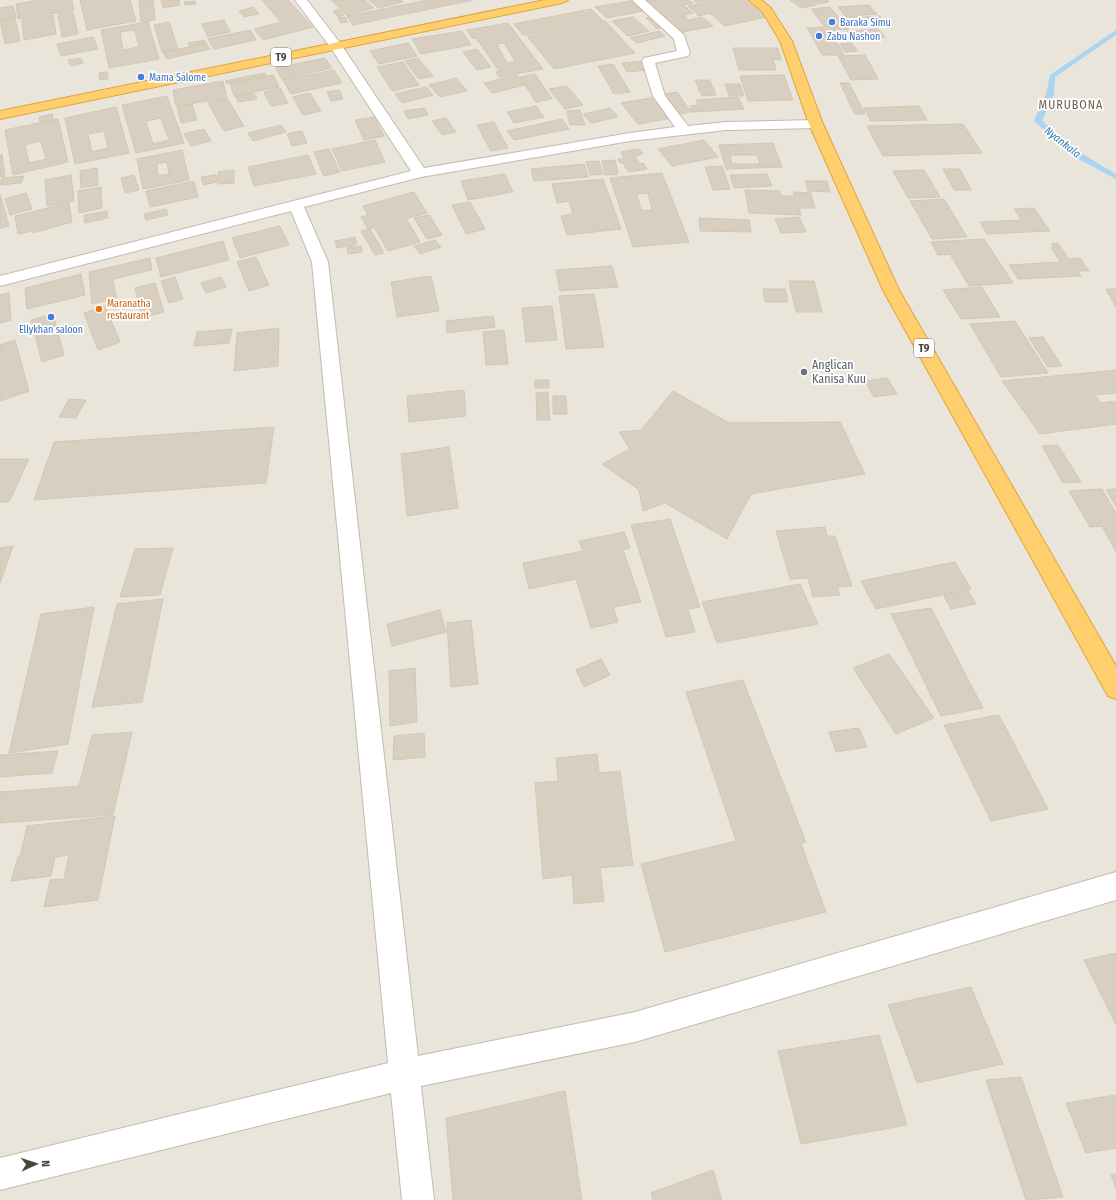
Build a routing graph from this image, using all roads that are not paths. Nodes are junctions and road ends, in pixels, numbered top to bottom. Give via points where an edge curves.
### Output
1 (302, 0) edge
2 (562, 0) edge
3 (638, 0) edge
4 (754, 0) edge
5 (537, 2) edge
6 (336, 46) junction
7 (0, 115) edge
8 (816, 124) junction
9 (684, 130) junction
10 (420, 173) junction
11 (296, 205) junction
12 (0, 281) edge
13 (1116, 688) edge
14 (1116, 886) edge
15 (405, 1074) junction
16 (0, 1174) edge
17 (418, 1200) edge

1 - 6 street
2 - 5 highway, T9
3 - 9 street via 680,38 684,52 648,61 658,96
4 - 8 highway, T9 via 766,9 786,41
5 - 6 highway, T9
6 - 7 highway, T9
6 - 10 street
8 - 9 street via 726,126
8 - 13 highway, T9 via 891,290
9 - 10 street
10 - 11 street
11 - 12 street
11 - 15 street via 320,262
14 - 15 street via 635,1027
15 - 16 street
15 - 17 street

